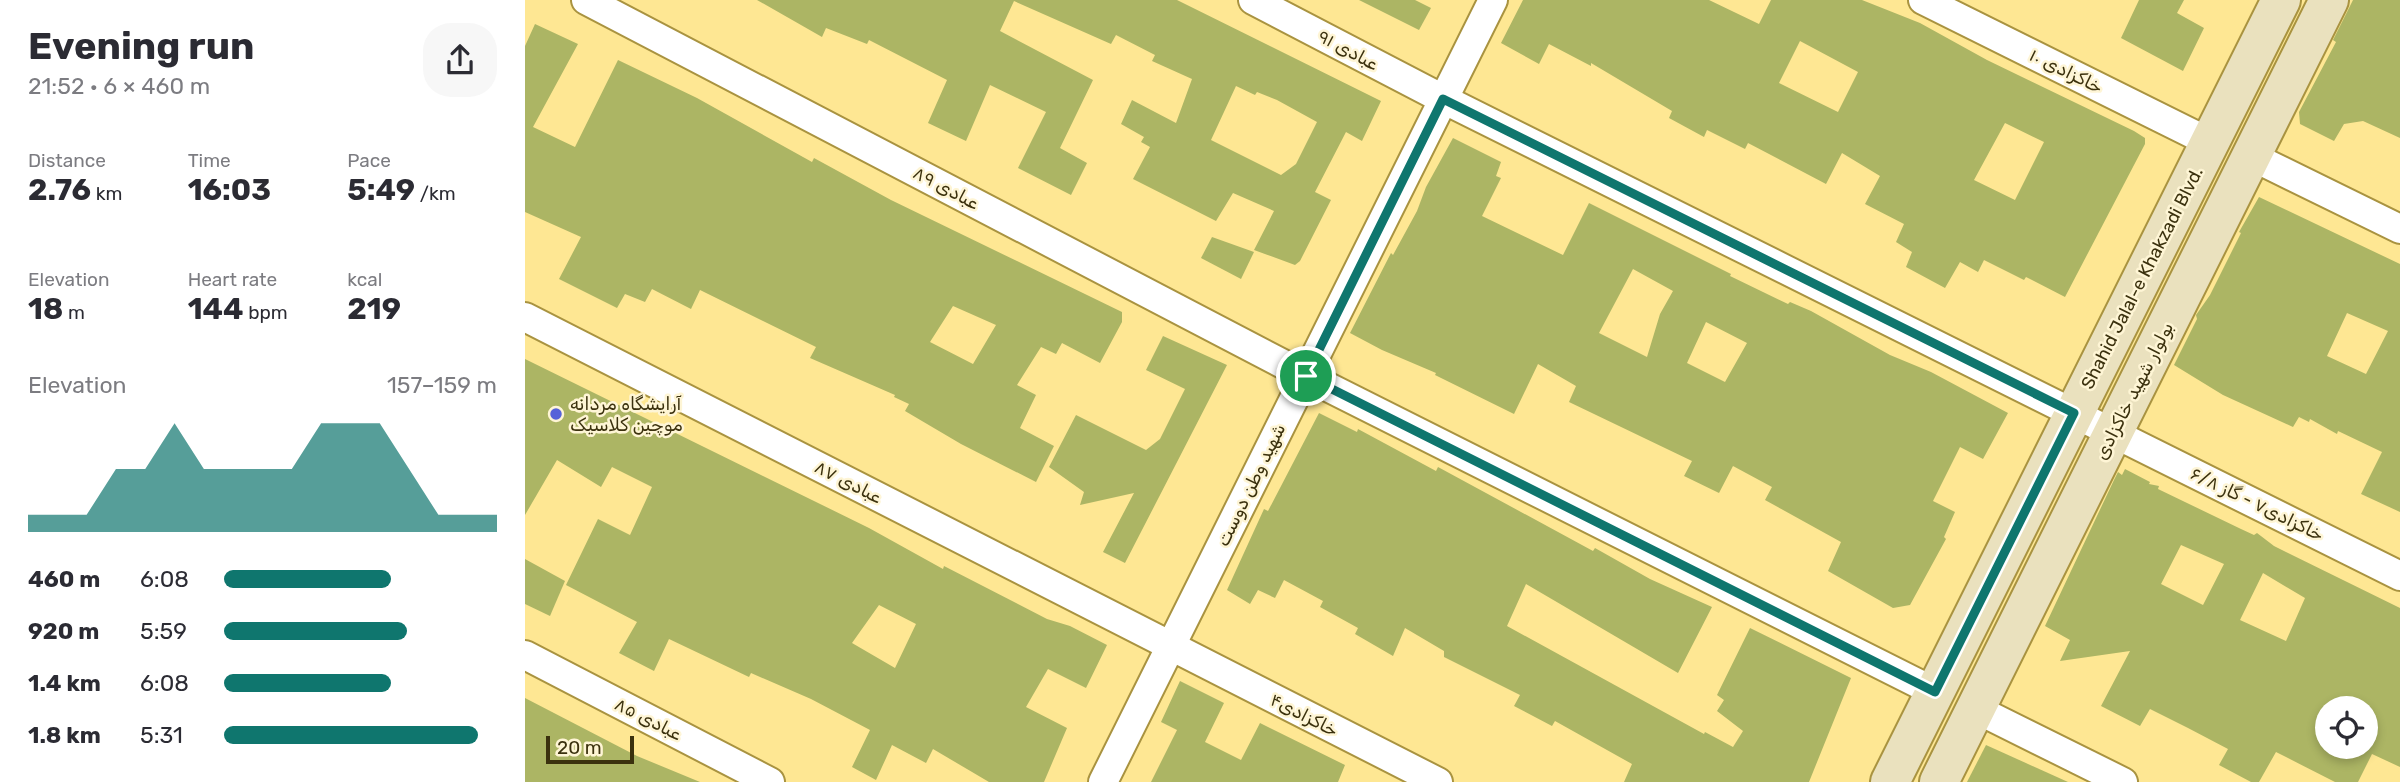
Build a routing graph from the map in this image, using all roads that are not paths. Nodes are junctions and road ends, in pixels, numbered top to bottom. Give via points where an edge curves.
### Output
1 (586, 0) edge
2 (1252, 0) edge
3 (1493, 0) edge
4 (1923, 0) edge
5 (2281, 0) edge
6 (2329, 0) edge
7 (1443, 99) junction
8 (2209, 142) junction
9 (2251, 156) junction
10 (2400, 229) edge
11 (525, 317) edge
12 (1306, 376) junction
13 (2074, 413) junction
14 (2113, 433) junction
15 (2400, 576) edge
16 (1171, 648) junction
17 (525, 655) edge
18 (1935, 692) junction
19 (1976, 709) junction
20 (770, 782) edge
21 (1103, 782) edge
22 (1438, 782) edge
23 (1890, 782) edge
24 (1939, 782) edge
25 (2123, 782) edge

1 - 12 street, عبادی ۸۹
2 - 7 street, عبادی ۹۱
3 - 7 street, شهید وطن دوست
4 - 8 street, خاکزادی ۱۰
5 - 8 street, Shahid Jalal-e Khakzadi Blvd.
6 - 9 street, بولوار شهید خاکزادی
7 - 12 street, شهید وطن دوست
7 - 13 street, عبادی ۹۱
8 - 13 street, Shahid Jalal-e Khakzadi Blvd.
9 - 10 street
9 - 14 street, بولوار شهید خاکزادی
11 - 16 street, عبادی ۸۷
12 - 16 street, شهید وطن دوست
12 - 18 street, عبادی ۸۹
13 - 14 street, خاکزادی۷ - گاز ۶/۸
13 - 18 street, Shahid Jalal-e Khakzadi Blvd.
14 - 15 street, خاکزادی۷ - گاز ۶/۸
14 - 19 street, بولوار شهید خاکزادی
16 - 21 street, شهید وطن دوست
16 - 22 street, خاکزادی۴
17 - 20 street, عبادی ۸۵
18 - 23 street, Shahid Jalal-e Khakzadi Blvd.
19 - 24 street, بولوار شهید خاکزادی
19 - 25 street

